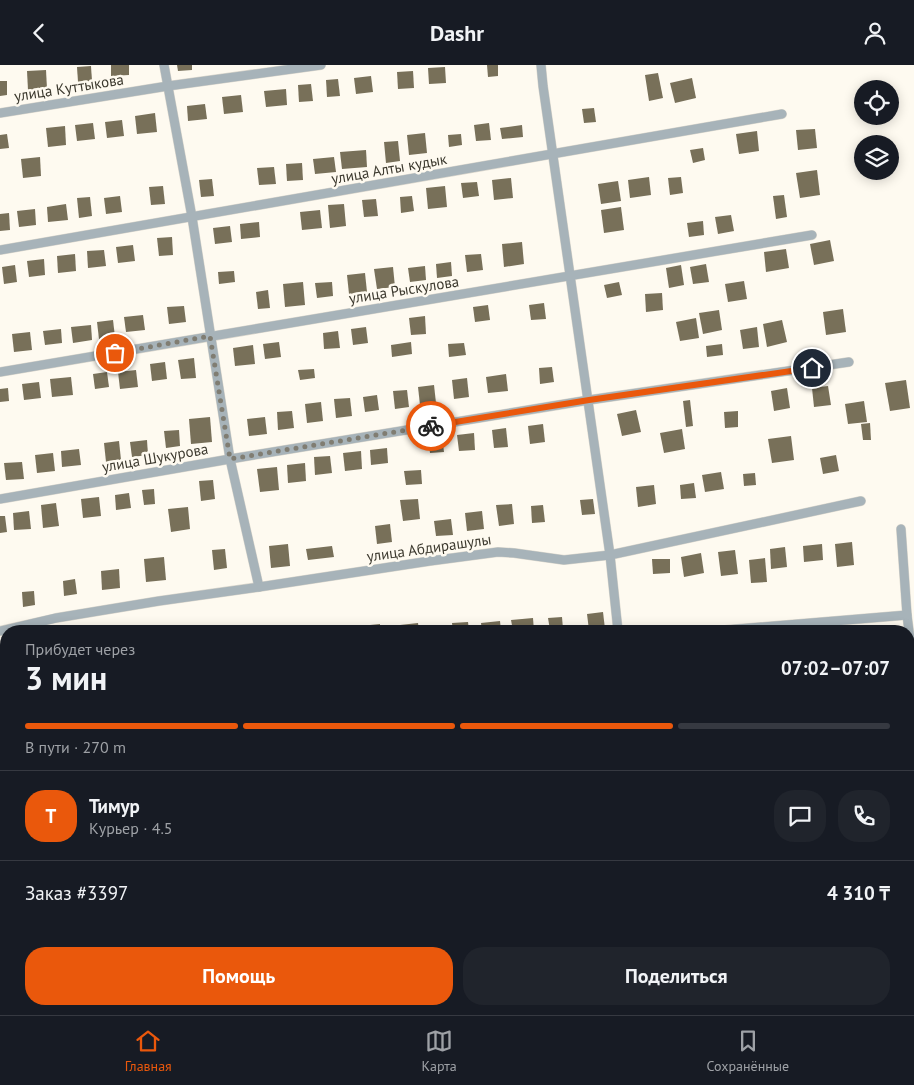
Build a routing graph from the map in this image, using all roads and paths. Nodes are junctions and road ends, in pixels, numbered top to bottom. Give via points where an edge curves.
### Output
1 (164, 65) edge
2 (321, 65) edge
3 (541, 65) edge
4 (168, 87) junction
5 (0, 113) edge
6 (782, 114) dead end
7 (553, 154) junction
8 (192, 217) junction
9 (812, 235) dead end
10 (0, 250) edge
11 (571, 277) junction
12 (210, 336) junction
13 (849, 362) dead end
14 (0, 372) edge
15 (589, 400) junction
16 (230, 459) junction
17 (0, 499) edge
18 (861, 501) dead end
19 (902, 529) dead end
20 (610, 555) junction
21 (259, 587) junction
22 (907, 615) junction
23 (26, 625) edge
24 (617, 625) edge
25 (786, 625) edge
26 (908, 625) edge

1 - 4 street
2 - 4 street, улица Куттыкова
3 - 7 street
4 - 5 street, улица Куттыкова
4 - 8 street
6 - 7 street, улица Алты кудык
7 - 8 street, улица Алты кудык
7 - 11 street
8 - 10 street, улица Алты кудык
8 - 12 street
9 - 11 street, улица Рыскулова
11 - 12 street, улица Рыскулова
11 - 15 street
12 - 14 street, улица Рыскулова
12 - 16 street
13 - 15 street, улица Шукурова
15 - 16 street, улица Шукурова
15 - 20 street
16 - 17 street, улица Шукурова
16 - 21 street
18 - 20 street, улица Абдирашулы
19 - 22 street
20 - 21 street, улица Абдирашулы via 564,560 498,552
20 - 24 street
21 - 23 street, улица Абдирашулы
22 - 25 street
22 - 26 street

